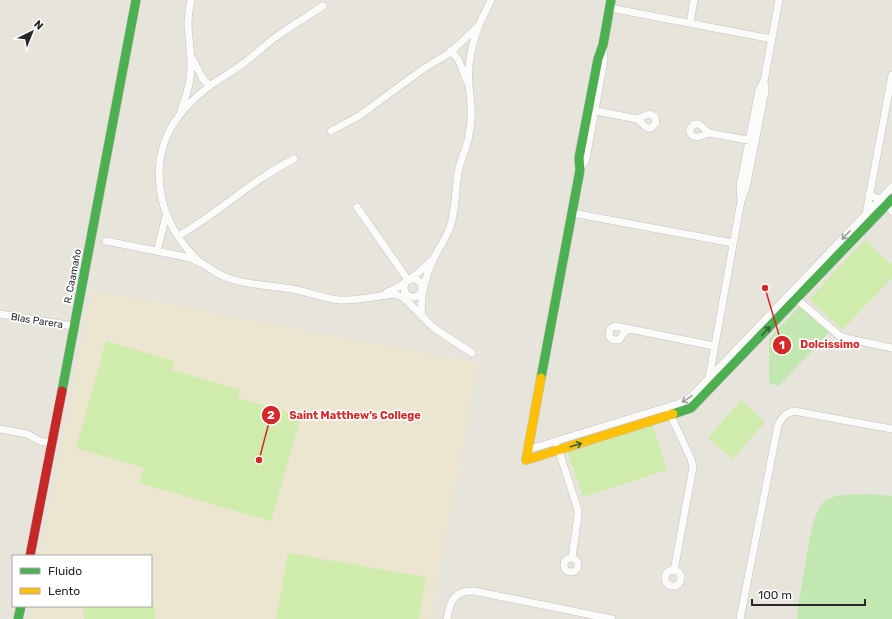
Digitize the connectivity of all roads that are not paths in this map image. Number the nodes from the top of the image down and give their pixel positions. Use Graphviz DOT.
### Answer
graph roads {
  1 [pos="136,0"];
  2 [pos="191,0"];
  3 [pos="491,0"];
  4 [pos="694,0"];
  5 [pos="779,0"];
  6 [pos="611,4"];
  7 [pos="323,6"];
  8 [pos="690,23"];
  9 [pos="479,25"];
  10 [pos="772,39"];
  11 [pos="463,42"];
  12 [pos="471,49"];
  13 [pos="451,51"];
  14 [pos="191,54"];
  15 [pos="458,59"];
  16 [pos="469,59"];
  17 [pos="892,75"];
  18 [pos="201,76"];
  19 [pos="190,77"];
  20 [pos="210,86"];
  21 [pos="469,86"];
  22 [pos="188,87"];
  23 [pos="199,94"];
  24 [pos="591,110"];
  25 [pos="181,112"];
  26 [pos="637,119"];
  27 [pos="331,131"];
  28 [pos="709,133"];
  29 [pos="753,141"];
  30 [pos="294,159"];
  31 [pos="892,186"];
  32 [pos="869,195"];
  33 [pos="887,204"];
  34 [pos="357,207"];
  35 [pos="572,214"];
  36 [pos="866,214"];
  37 [pos="166,216"];
  38 [pos="863,229"];
  39 [pos="162,233"];
  40 [pos="178,236"];
  41 [pos="106,241"];
  42 [pos="733,243"];
  43 [pos="157,251"];
  44 [pos="173,254"];
  45 [pos="433,260"];
  46 [pos="202,263"];
  47 [pos="408,280"];
  48 [pos="422,288"];
  49 [pos="378,296"];
  50 [pos="793,296"];
  51 [pos="407,297"];
  52 [pos="0,314"];
  53 [pos="422,317"];
  54 [pos="74,326"];
  55 [pos="627,329"];
  56 [pos="714,346"];
  57 [pos="892,348"];
  58 [pos="472,353"];
  59 [pos="712,359"];
  60 [pos="725,367"];
  61 [pos="708,379"];
  62 [pos="706,394"];
  63 [pos="669,411"];
  64 [pos="892,428"];
  65 [pos="0,430"];
  66 [pos="51,443"];
  67 [pos="557,446"];
  68 [pos="527,450"];
  69 [pos="30,555"];
  70 [pos="572,558"];
  71 [pos="674,571"];
  72 [pos="21,607"];
  73 [pos="18,619"];
  74 [pos="447,619"];
  75 [pos="612,619"];
  76 [pos="740,619"];
  1 -- 54 [label="street, R. Caamaño"];
  2 -- 14 [label="street"];
  3 -- 9 [label="street"];
  4 -- 8 [label="street"];
  5 -- 10 [label="street"];
  6 -- 8 [label="street"];
  6 -- 24 [label="street"];
  7 -- 20 [label="street"];
  8 -- 10 [label="street"];
  9 -- 11 [label="street"];
  9 -- 12 [label="street"];
  10 -- 29 [label="street"];
  11 -- 12 [label="street"];
  11 -- 13 [label="street"];
  12 -- 16 [label="street"];
  13 -- 15 [label="street"];
  13 -- 27 [label="street"];
  14 -- 18 [label="street"];
  14 -- 19 [label="street"];
  15 -- 16 [label="street"];
  15 -- 21 [label="street"];
  16 -- 21 [label="street"];
  17 -- 32 [label="street"];
  18 -- 19 [label="street"];
  18 -- 20 [label="street"];
  19 -- 22 [label="street"];
  20 -- 23 [label="street"];
  21 -- 45 [label="street"];
  22 -- 23 [label="street"];
  22 -- 25 [label="street"];
  23 -- 25 [label="street"];
  24 -- 26 [label="street"];
  24 -- 35 [label="street"];
  25 -- 37 [label="street"];
  28 -- 29 [label="street"];
  29 -- 42 [label="street"];
  30 -- 40 [label="street"];
  31 -- 33 [label="street"];
  32 -- 33 [label="street"];
  32 -- 36 [label="street"];
  33 -- 36 [label="street"];
  33 -- 38 [label="street"];
  34 -- 47 [label="street"];
  35 -- 42 [label="street"];
  35 -- 68 [label="street"];
  36 -- 38 [label="street"];
  36 -- 50 [label="street, one-way"];
  37 -- 39 [label="street"];
  37 -- 40 [label="street"];
  38 -- 50 [label="street"];
  39 -- 40 [label="street"];
  39 -- 43 [label="street"];
  40 -- 44 [label="street"];
  40 -- 46 [label="street"];
  41 -- 43 [label="street"];
  42 -- 56 [label="street"];
  43 -- 44 [label="street"];
  44 -- 46 [label="street"];
  45 -- 47 [label="street"];
  45 -- 48 [label="street"];
  46 -- 49 [label="street"];
  47 -- 48 [label="street"];
  47 -- 49 [label="street"];
  47 -- 51 [label="street"];
  48 -- 51 [label="street"];
  48 -- 53 [label="street"];
  49 -- 51 [label="street"];
  50 -- 57 [label="street"];
  50 -- 60 [label="street"];
  51 -- 53 [label="street"];
  52 -- 54 [label="street, Blas Parera"];
  53 -- 58 [label="street"];
  54 -- 66 [label="street, R. Caamaño"];
  55 -- 56 [label="street"];
  56 -- 59 [label="street"];
  59 -- 60 [label="street"];
  59 -- 61 [label="street"];
  60 -- 61 [label="street"];
  60 -- 62 [label="street"];
  61 -- 62 [label="street"];
  61 -- 63 [label="street, one-way"];
  62 -- 63 [label="street"];
  63 -- 67 [label="street"];
  63 -- 71 [label="street"];
  64 -- 76 [label="street"];
  65 -- 66 [label="street"];
  66 -- 69 [label="street, R. Caamaño"];
  67 -- 68 [label="street"];
  67 -- 68 [label="street"];
  67 -- 70 [label="street"];
  72 -- 73 [label="street"];
  74 -- 75 [label="street"];
}
